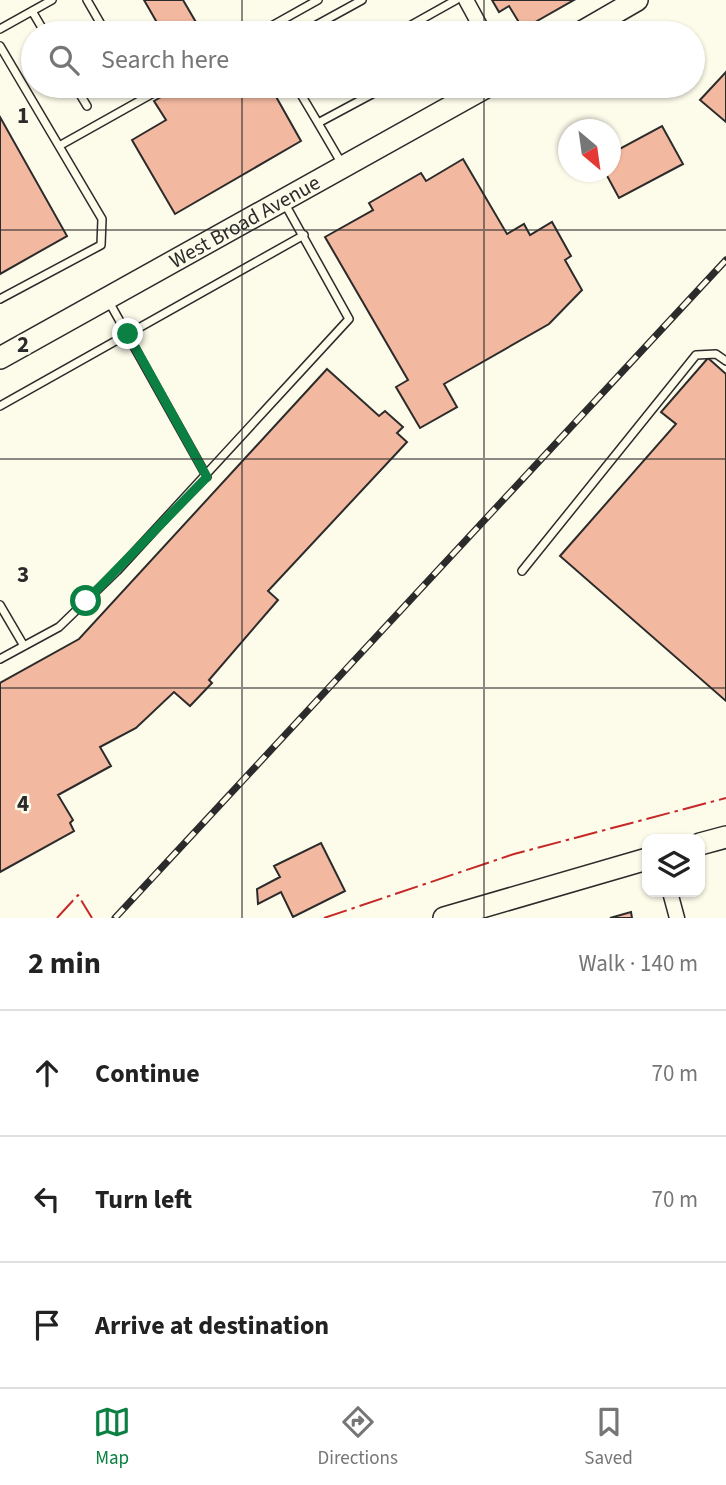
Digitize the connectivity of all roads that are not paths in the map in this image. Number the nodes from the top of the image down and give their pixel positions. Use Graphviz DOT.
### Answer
graph roads {
  1 [pos="52,0"];
  2 [pos="88,0"];
  3 [pos="318,0"];
  4 [pos="362,0"];
  5 [pos="456,0"];
  6 [pos="466,0"];
  7 [pos="624,3"];
  8 [pos="32,11"];
  9 [pos="38,21"];
  10 [pos="99,21"];
  11 [pos="280,21"];
  12 [pos="324,21"];
  13 [pos="418,21"];
  14 [pos="477,21"];
  15 [pos="598,21"];
  16 [pos="0,29"];
  17 [pos="0,46"];
  18 [pos="21,82"];
  19 [pos="31,98"];
  20 [pos="82,98"];
  21 [pos="145,98"];
  22 [pos="305,98"];
  23 [pos="365,98"];
  24 [pos="466,98"];
  25 [pos="87,106"];
  26 [pos="318,123"];
  27 [pos="59,146"];
  28 [pos="343,166"];
  29 [pos="283,200"];
  30 [pos="304,235"];
  31 [pos="106,298"];
  32 [pos="0,299"];
  33 [pos="128,334"];
  34 [pos="0,358"];
  35 [pos="726,361"];
  36 [pos="0,406"];
  37 [pos="207,477"];
  38 [pos="522,571"];
  39 [pos="0,605"];
  40 [pos="24,646"];
  41 [pos="0,659"];
  42 [pos="726,836"];
  43 [pos="705,842"];
  44 [pos="642,861"];
  45 [pos="671,897"];
  46 [pos="444,918"];
  47 [pos="677,918"];
  1 -- 8 [label="lane"];
  2 -- 10 [label="lane"];
  3 -- 11 [label="lane"];
  4 -- 12 [label="lane"];
  5 -- 13 [label="lane"];
  6 -- 14 [label="street"];
  7 -- 15 [label="street"];
  8 -- 9 [label="lane"];
  8 -- 16 [label="lane"];
  17 -- 18 [label="lane"];
  19 -- 27 [label="lane"];
  20 -- 25 [label="lane"];
  21 -- 27 [label="lane"];
  22 -- 26 [label="lane"];
  23 -- 26 [label="lane"];
  24 -- 28 [label="street, West Broad Avenue"];
  26 -- 28 [label="lane"];
  27 -- 32 [label="lane"];
  28 -- 29 [label="street, West Broad Avenue"];
  29 -- 30 [label="lane"];
  29 -- 31 [label="street, West Broad Avenue"];
  30 -- 33 [label="lane"];
  30 -- 37 [label="lane"];
  31 -- 33 [label="lane"];
  31 -- 34 [label="street, West Broad Avenue"];
  33 -- 36 [label="lane"];
  33 -- 37 [label="lane"];
  35 -- 38 [label="lane"];
  37 -- 40 [label="lane"];
  39 -- 40 [label="lane"];
  40 -- 41 [label="lane"];
  42 -- 43 [label="street"];
  44 -- 46 [label="street"];
  45 -- 47 [label="street"];
}
